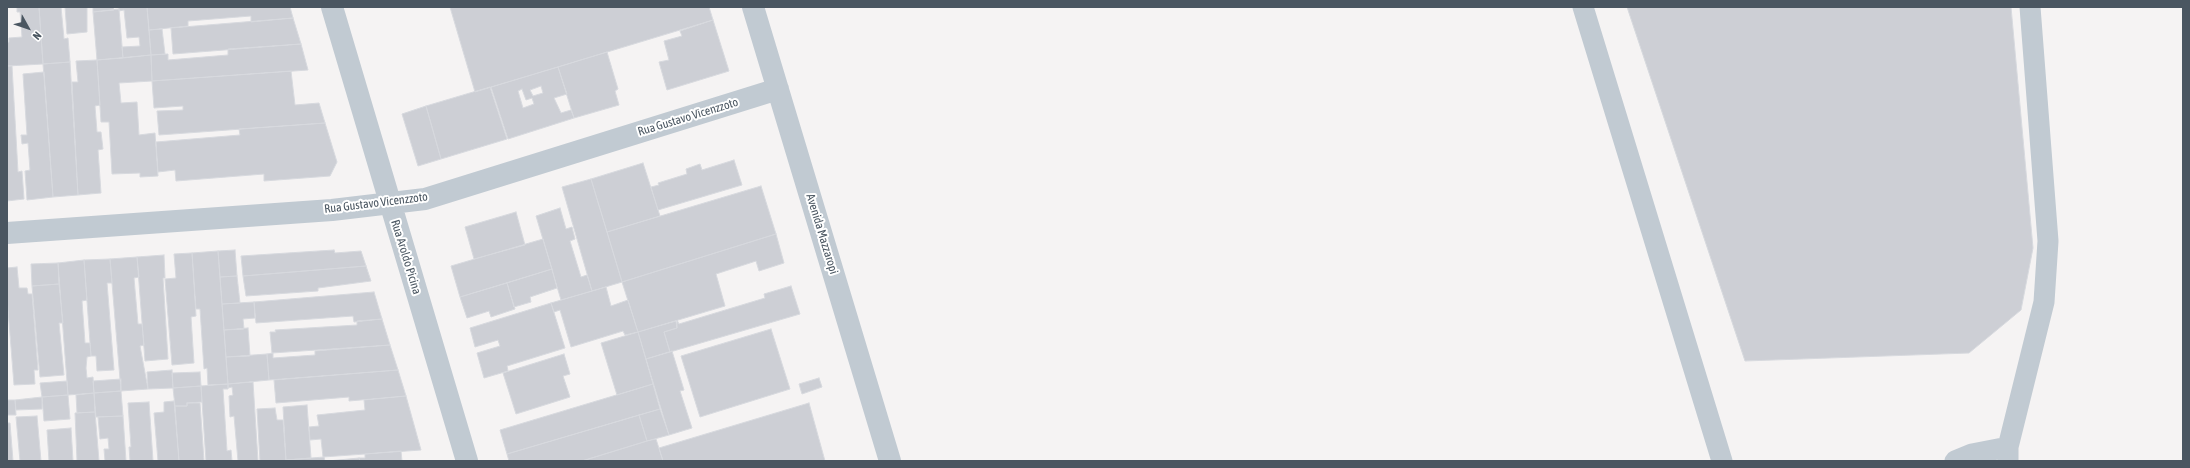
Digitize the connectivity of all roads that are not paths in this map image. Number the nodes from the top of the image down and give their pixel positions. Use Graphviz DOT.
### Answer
graph roads {
  1 [pos="332,7"];
  2 [pos="753,7"];
  3 [pos="1583,7"];
  4 [pos="2030,7"];
  5 [pos="778,89"];
  6 [pos="390,203"];
  7 [pos="7,233"];
  8 [pos="2008,454"];
  9 [pos="467,461"];
  10 [pos="890,461"];
  11 [pos="1722,461"];
  12 [pos="1955,461"];
  1 -- 6 [label="street, Rua Aroldo Picina"];
  2 -- 5 [label="street, Avenida Mazzaropi"];
  3 -- 11 [label="lane"];
  4 -- 8 [label="lane"];
  5 -- 6 [label="street, Rua Gustavo Vicenzzoto"];
  5 -- 10 [label="street, Avenida Mazzaropi"];
  6 -- 7 [label="street, Rua Gustavo Vicenzzoto"];
  6 -- 9 [label="street, Rua Aroldo Picina"];
  8 -- 12 [label="lane"];
}
